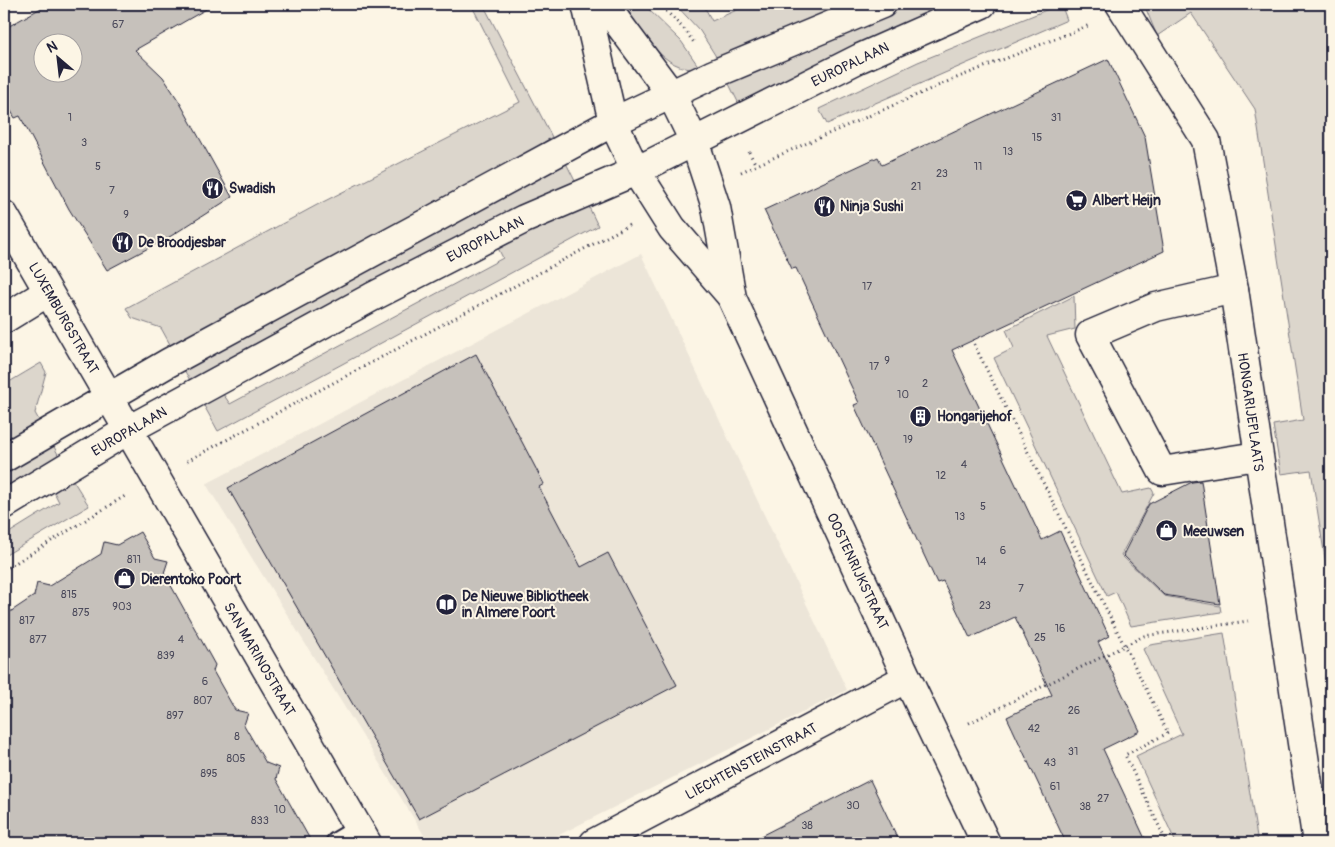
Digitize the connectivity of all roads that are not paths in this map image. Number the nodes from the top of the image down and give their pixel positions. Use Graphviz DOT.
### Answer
graph roads {
  1 [pos="586,4"];
  2 [pos="604,4"];
  3 [pos="882,4"];
  4 [pos="982,4"];
  5 [pos="1123,7"];
  6 [pos="671,94"];
  7 [pos="613,122"];
  8 [pos="695,143"];
  9 [pos="636,171"];
  10 [pos="4,215"];
  11 [pos="1234,289"];
  12 [pos="48,292"];
  13 [pos="732,298"];
  14 [pos="4,319"];
  15 [pos="108,396"];
  16 [pos="128,430"];
  17 [pos="1257,456"];
  18 [pos="4,458"];
  19 [pos="4,505"];
  20 [pos="907,678"];
  21 [pos="354,839"];
  22 [pos="594,843"];
  23 [pos="986,843"];
  24 [pos="1317,843"];
  1 -- 7 [label="street, OOSTENRIJKSTRAAT"];
  2 -- 6 [label="street, OOSTENRIJKSTRAAT"];
  3 -- 6 [label="street"];
  4 -- 8 [label="street, EUROPALAAN"];
  5 -- 11 [label="street, HONGARIJEPLAATS"];
  6 -- 7 [label="street"];
  6 -- 8 [label="street, OOSTENRIJKSTRAAT"];
  7 -- 9 [label="street, OOSTENRIJKSTRAAT"];
  7 -- 15 [label="street"];
  8 -- 9 [label="street, EUROPALAAN"];
  8 -- 13 [label="street, OOSTENRIJKSTRAAT"];
  9 -- 13 [label="street, OOSTENRIJKSTRAAT"];
  9 -- 16 [label="street, EUROPALAAN"];
  10 -- 12 [label="street, LUXEMBURGSTRAAT"];
  11 -- 17 [label="street, HONGARIJEPLAATS"];
  11 -- 17 [label="street"];
  12 -- 14 [label="street"];
  12 -- 15 [label="street, LUXEMBURGSTRAAT"];
  13 -- 20 [label="street, OOSTENRIJKSTRAAT"];
  15 -- 16 [label="street, SAN MARINOSTRAAT"];
  15 -- 18 [label="street"];
  16 -- 19 [label="street, EUROPALAAN"];
  16 -- 21 [label="street, SAN MARINOSTRAAT"];
  17 -- 24 [label="street, HONGARIJEPLAATS"];
  20 -- 22 [label="street, LIECHTENSTEINSTRAAT"];
  20 -- 23 [label="street, OOSTENRIJKSTRAAT"];
}
